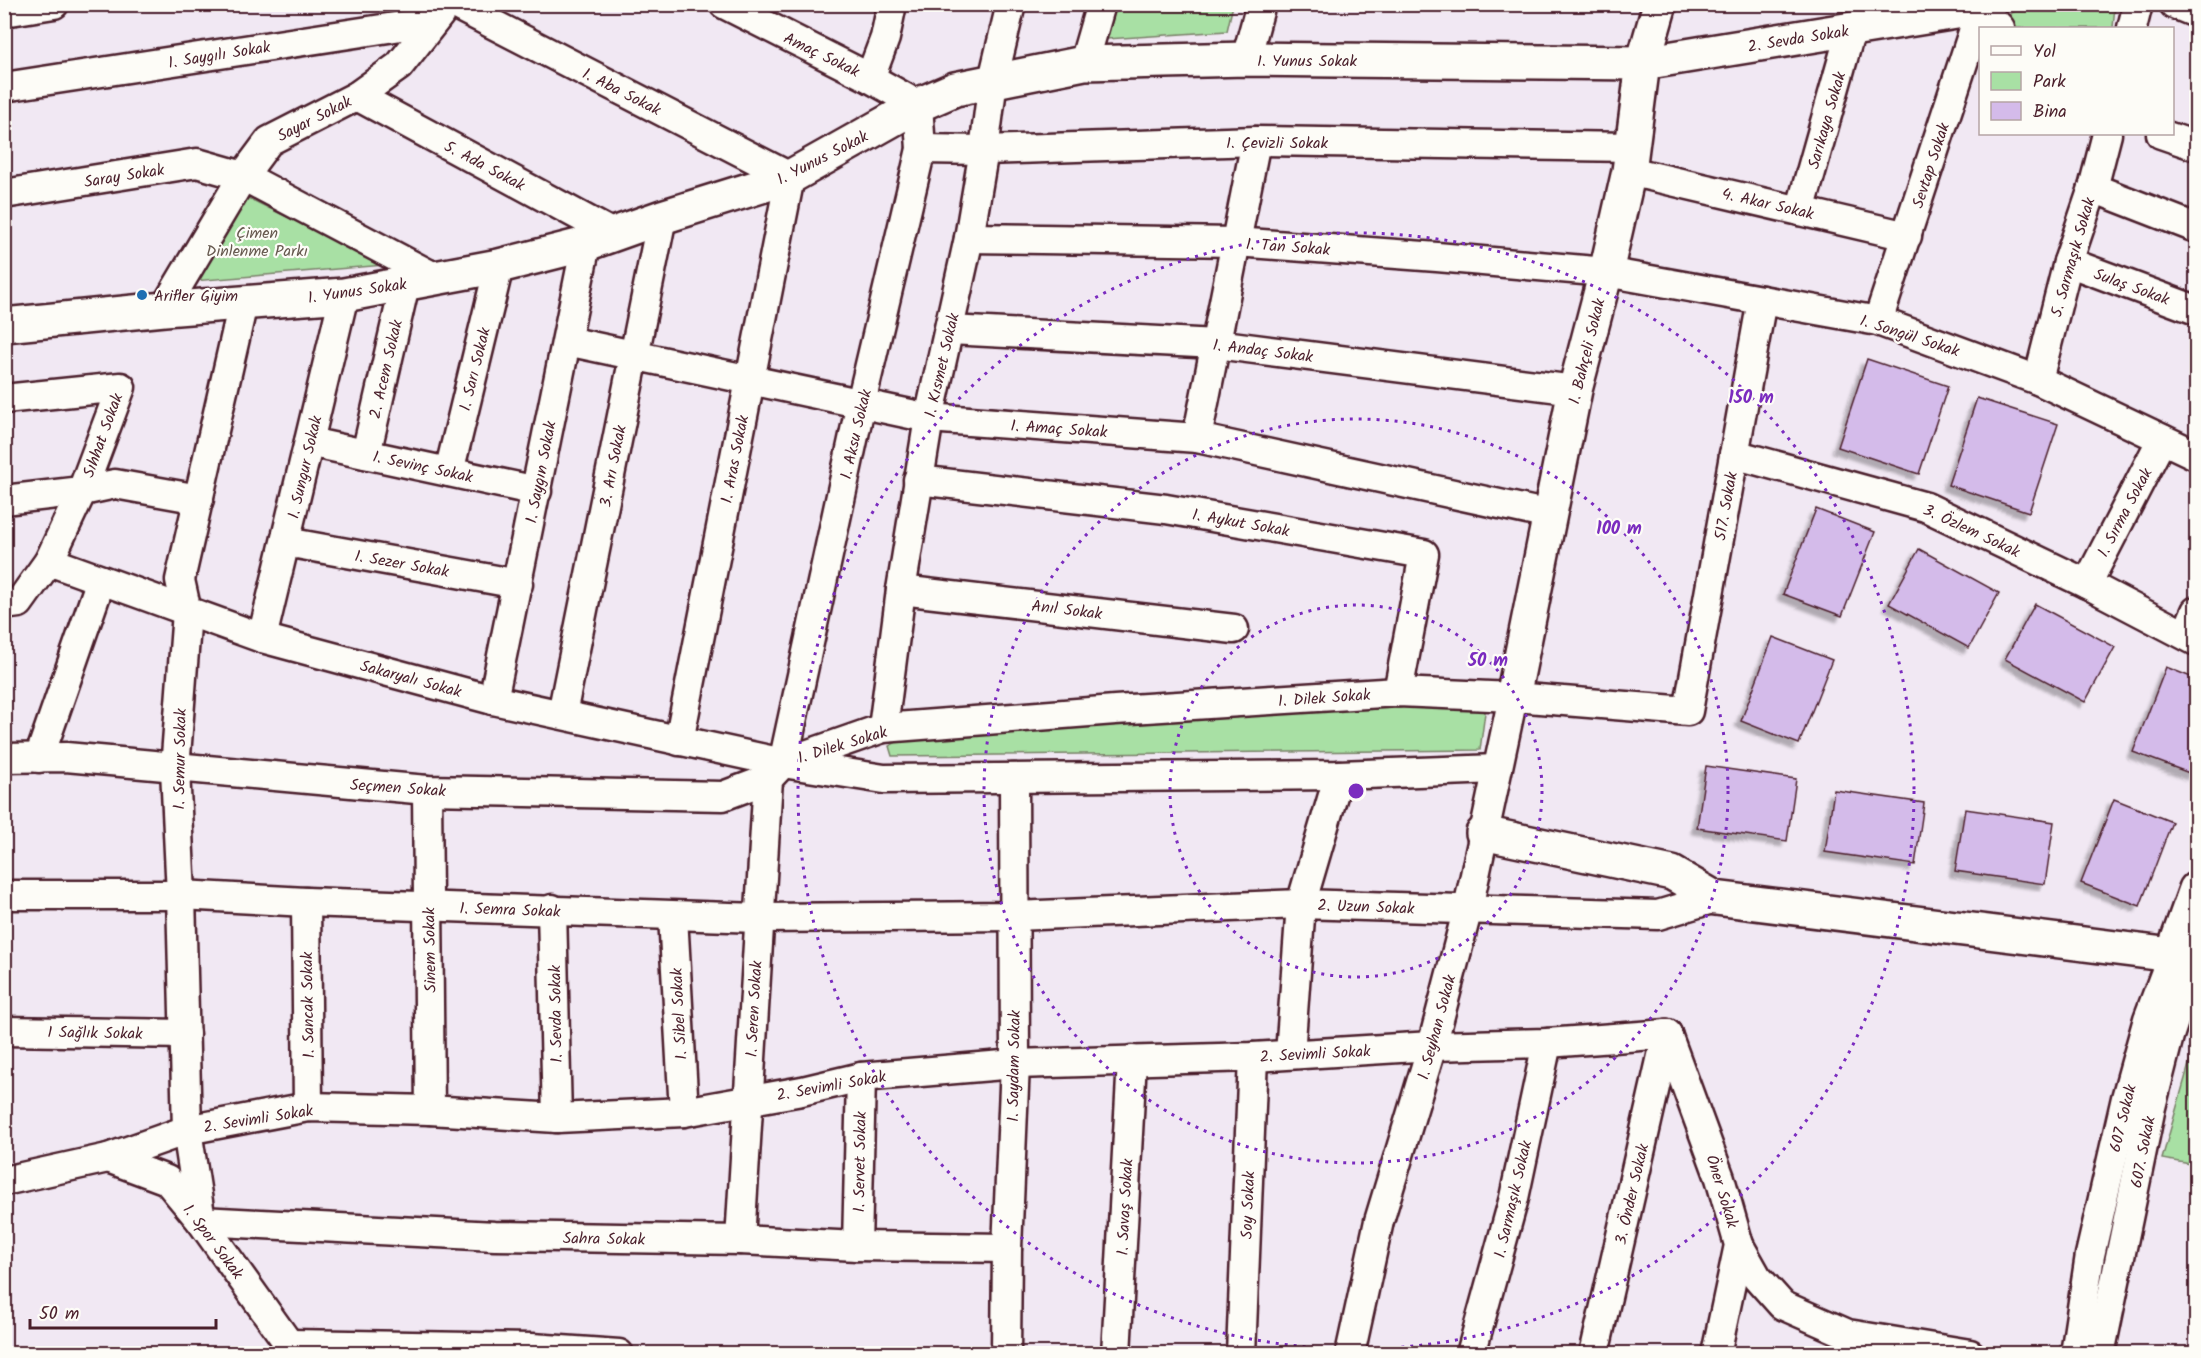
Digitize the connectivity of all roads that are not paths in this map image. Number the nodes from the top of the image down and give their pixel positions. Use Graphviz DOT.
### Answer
graph roads {
  1 [pos="54,4"];
  2 [pos="892,4"];
  3 [pos="1011,4"];
  4 [pos="1101,4"];
  5 [pos="1261,4"];
  6 [pos="1659,4"];
  7 [pos="2138,4"];
  8 [pos="2174,4"];
  9 [pos="741,9"];
  10 [pos="445,10"];
  11 [pos="4,12"];
  12 [pos="2196,13"];
  13 [pos="1989,14"];
  14 [pos="1869,20"];
  15 [pos="2132,27"];
  16 [pos="1979,41"];
  17 [pos="1246,60"];
  18 [pos="1084,63"];
  19 [pos="1643,63"];
  20 [pos="870,78"];
  21 [pos="993,80"];
  22 [pos="4,87"];
  23 [pos="357,96"];
  24 [pos="918,105"];
  25 [pos="2104,135"];
  26 [pos="2165,135"];
  27 [pos="1256,141"];
  28 [pos="2196,146"];
  29 [pos="921,149"];
  30 [pos="984,150"];
  31 [pos="1631,159"];
  32 [pos="243,176"];
  33 [pos="790,177"];
  34 [pos="2092,188"];
  35 [pos="4,194"];
  36 [pos="1800,211"];
  37 [pos="662,217"];
  38 [pos="2196,228"];
  39 [pos="1906,236"];
  40 [pos="969,238"];
  41 [pos="600,239"];
  42 [pos="1236,242"];
  43 [pos="2068,262"];
  44 [pos="499,266"];
  45 [pos="1606,272"];
  46 [pos="420,281"];
  47 [pos="344,295"];
  48 [pos="1762,300"];
  49 [pos="243,303"];
  50 [pos="164,309"];
  51 [pos="2196,310"];
  52 [pos="1878,321"];
  53 [pos="4,325"];
  54 [pos="950,330"];
  55 [pos="567,341"];
  56 [pos="1216,344"];
  57 [pos="634,354"];
  58 [pos="750,379"];
  59 [pos="2038,380"];
  60 [pos="1575,390"];
  61 [pos="4,399"];
  62 [pos="861,403"];
  63 [pos="929,418"];
  64 [pos="1197,438"];
  65 [pos="2162,439"];
  66 [pos="309,442"];
  67 [pos="366,454"];
  68 [pos="1734,454"];
  69 [pos="2196,455"];
  70 [pos="448,472"];
  71 [pos="918,480"];
  72 [pos="82,490"];
  73 [pos="537,491"];
  74 [pos="199,499"];
  75 [pos="4,500"];
  76 [pos="1550,515"];
  77 [pos="286,542"];
  78 [pos="49,561"];
  79 [pos="101,580"];
  80 [pos="518,584"];
  81 [pos="2087,584"];
  82 [pos="901,590"];
  83 [pos="4,605"];
  84 [pos="187,612"];
  85 [pos="1234,629"];
  86 [pos="2193,629"];
  87 [pos="262,638"];
  88 [pos="1398,692"];
  89 [pos="1513,697"];
  90 [pos="493,700"];
  91 [pos="1688,711"];
  92 [pos="562,714"];
  93 [pos="883,728"];
  94 [pos="679,741"];
  95 [pos="4,758"];
  96 [pos="39,758"];
  97 [pos="175,768"];
  98 [pos="1497,769"];
  99 [pos="775,771"];
  100 [pos="1339,775"];
  101 [pos="1014,778"];
  102 [pos="427,790"];
  103 [pos="1483,833"];
  104 [pos="2196,889"];
  105 [pos="4,895"];
  106 [pos="181,895"];
  107 [pos="1715,898"];
  108 [pos="306,902"];
  109 [pos="1301,904"];
  110 [pos="428,906"];
  111 [pos="1468,908"];
  112 [pos="552,909"];
  113 [pos="673,916"];
  114 [pos="1015,916"];
  115 [pos="759,918"];
  116 [pos="2190,956"];
  117 [pos="4,1031"];
  118 [pos="185,1034"];
  119 [pos="1667,1034"];
  120 [pos="1547,1043"];
  121 [pos="1432,1046"];
  122 [pos="1290,1054"];
  123 [pos="1253,1057"];
  124 [pos="1132,1060"];
  125 [pos="1015,1064"];
  126 [pos="861,1077"];
  127 [pos="748,1100"];
  128 [pos="308,1107"];
  129 [pos="430,1110"];
  130 [pos="684,1112"];
  131 [pos="557,1118"];
  132 [pos="187,1130"];
  133 [pos="108,1158"];
  134 [pos="4,1182"];
  135 [pos="201,1221"];
  136 [pos="740,1240"];
  137 [pos="1739,1245"];
  138 [pos="857,1246"];
  139 [pos="1007,1248"];
  140 [pos="1846,1344"];
  141 [pos="293,1349"];
  142 [pos="531,1351"];
  143 [pos="619,1353"];
  144 [pos="1006,1353"];
  145 [pos="1116,1353"];
  146 [pos="1241,1353"];
  147 [pos="1343,1353"];
  148 [pos="1351,1353"];
  149 [pos="1471,1353"];
  150 [pos="1594,1353"];
  151 [pos="1716,1353"];
  152 [pos="1966,1353"];
  153 [pos="2075,1353"];
  154 [pos="2100,1353"];
  1 -- 11 [label="street"];
  2 -- 20 [label="street"];
  3 -- 21 [label="street, 1. Kısmet Sokak"];
  4 -- 18 [label="street"];
  5 -- 17 [label="street"];
  6 -- 19 [label="street, 1. Bahçeli Sokak"];
  7 -- 15 [label="street"];
  8 -- 12 [label="street"];
  9 -- 20 [label="street, Amaç Sokak"];
  10 -- 22 [label="street, 1. Saygılı Sokak"];
  10 -- 23 [label="street, Sayar Sokak"];
  10 -- 33 [label="street, 1. Aba Sokak"];
  13 -- 14 [label="street, 2. Sevda Sokak"];
  14 -- 19 [label="street, 2. Sevda Sokak"];
  14 -- 36 [label="street, Sarıkaya Sokak"];
  16 -- 39 [label="street, Sevtap Sokak"];
  17 -- 18 [label="street, 1. Yunus Sokak"];
  17 -- 19 [label="street, 1. Yunus Sokak"];
  18 -- 21 [label="street, 1. Yunus Sokak"];
  19 -- 31 [label="street, 1. Bahçeli Sokak"];
  20 -- 24 [label="street, Amaç Sokak"];
  21 -- 24 [label="street, 1. Yunus Sokak"];
  21 -- 30 [label="street, 1. Kısmet Sokak"];
  23 -- 32 [label="street, Sayar Sokak"];
  23 -- 41 [label="street, 5. Ada Sokak"];
  24 -- 29 [label="street, 1. Aksu Sokak"];
  24 -- 33 [label="street, 1. Yunus Sokak"];
  25 -- 34 [label="street, 5. Sarmaşık Sokak"];
  26 -- 28 [label="street"];
  27 -- 30 [label="street, 1. Çevizli Sokak"];
  27 -- 31 [label="street, 1. Çevizli Sokak"];
  27 -- 42 [label="street"];
  29 -- 30 [label="street, 1. Çevizli Sokak"];
  29 -- 62 [label="street, 1. Aksu Sokak"];
  30 -- 40 [label="street, 1. Kısmet Sokak"];
  31 -- 36 [label="street, 4. Akar Sokak"];
  31 -- 45 [label="street, 1. Bahçeli Sokak"];
  32 -- 35 [label="street, Saray Sokak"];
  32 -- 46 [label="street, Saray Sokak"];
  32 -- 50 [label="street, Sayar Sokak"];
  33 -- 37 [label="street, 1. Yunus Sokak"];
  33 -- 58 [label="street, 1. Aras Sokak"];
  34 -- 38 [label="street"];
  34 -- 43 [label="street, 5. Sarmaşık Sokak"];
  36 -- 39 [label="street, 4. Akar Sokak"];
  37 -- 41 [label="street, 1. Yunus Sokak"];
  37 -- 57 [label="street, 3. Arı Sokak"];
  39 -- 52 [label="street, Sevtap Sokak"];
  40 -- 42 [label="street, 1. Tan Sokak"];
  40 -- 54 [label="street, 1. Kısmet Sokak"];
  41 -- 44 [label="street, 1. Yunus Sokak"];
  41 -- 55 [label="street, 1. Saygın Sokak"];
  42 -- 45 [label="street, 1. Tan Sokak"];
  42 -- 56 [label="street"];
  43 -- 51 [label="street, Sulaş Sokak"];
  43 -- 59 [label="street, 5. Sarmaşık Sokak"];
  44 -- 46 [label="street, 1. Yunus Sokak"];
  44 -- 70 [label="street, 1. Sarı Sokak"];
  45 -- 48 [label="street, 1. Songül Sokak"];
  45 -- 60 [label="street, 1. Bahçeli Sokak"];
  46 -- 47 [label="street, 1. Yunus Sokak"];
  46 -- 67 [label="street, 2. Acem Sokak"];
  47 -- 49 [label="street, 1. Yunus Sokak"];
  47 -- 66 [label="street, 1. Sungur Sokak"];
  48 -- 52 [label="street, 1. Songül Sokak"];
  48 -- 68 [label="street, 517. Sokak"];
  49 -- 50 [label="street, 1. Yunus Sokak"];
  49 -- 74 [label="street, 1. Semur Sokak"];
  50 -- 53 [label="street, 1. Yunus Sokak"];
  52 -- 59 [label="street, 1. Songül Sokak"];
  54 -- 56 [label="street, 1. Andaç Sokak"];
  54 -- 63 [label="street, 1. Kısmet Sokak"];
  55 -- 57 [label="street, 1. Amaç Sokak"];
  55 -- 73 [label="street, 1. Saygın Sokak"];
  56 -- 60 [label="street, 1. Andaç Sokak"];
  56 -- 64 [label="street"];
  57 -- 58 [label="street, 1. Amaç Sokak"];
  57 -- 92 [label="street, 3. Arı Sokak"];
  58 -- 62 [label="street, 1. Amaç Sokak"];
  58 -- 94 [label="street, 1. Aras Sokak"];
  59 -- 65 [label="street, 1. Songül Sokak"];
  60 -- 76 [label="street, 1. Bahçeli Sokak"];
  61 -- 72 [label="street, Sıhhat Sokak"];
  62 -- 63 [label="street, 1. Amaç Sokak"];
  62 -- 99 [label="street, 1. Aksu Sokak"];
  63 -- 64 [label="street, 1. Amaç Sokak"];
  63 -- 71 [label="street, 1. Kısmet Sokak"];
  64 -- 76 [label="street, 1. Amaç Sokak"];
  65 -- 69 [label="street, 1. Songül Sokak"];
  65 -- 81 [label="street, 1. Sırma Sokak"];
  66 -- 67 [label="street, 1. Sevinç Sokak"];
  66 -- 77 [label="street, 1. Sungur Sokak"];
  67 -- 70 [label="street, 1. Sevinç Sokak"];
  68 -- 81 [label="street, 3. Özlem Sokak"];
  68 -- 91 [label="street, 517. Sokak"];
  70 -- 73 [label="street, 1. Sevinç Sokak"];
  71 -- 82 [label="street, 1. Kısmet Sokak"];
  71 -- 88 [label="street, 1. Aykut Sokak"];
  72 -- 74 [label="street"];
  72 -- 75 [label="street"];
  72 -- 78 [label="street"];
  73 -- 80 [label="street, 1. Saygın Sokak"];
  74 -- 84 [label="street, 1. Semur Sokak"];
  76 -- 89 [label="street, 1. Bahçeli Sokak"];
  77 -- 80 [label="street, 1. Sezer Sokak"];
  77 -- 87 [label="street, 1. Sungur Sokak"];
  78 -- 79 [label="street, Sakaryalı Sokak"];
  78 -- 83 [label="street"];
  79 -- 84 [label="street, Sakaryalı Sokak"];
  79 -- 96 [label="street"];
  80 -- 90 [label="street, 1. Saygın Sokak"];
  81 -- 86 [label="street, 3. Özlem Sokak"];
  82 -- 85 [label="street, Anıl Sokak"];
  82 -- 93 [label="street, 1. Kısmet Sokak"];
  84 -- 87 [label="street, Sakaryalı Sokak"];
  84 -- 97 [label="street, 1. Semur Sokak"];
  87 -- 90 [label="street, Sakaryalı Sokak"];
  88 -- 89 [label="street, 1. Dilek Sokak"];
  88 -- 93 [label="street, 1. Dilek Sokak"];
  89 -- 91 [label="street, 1. Dilek Sokak"];
  89 -- 98 [label="street, 1. Seyhan Sokak"];
  90 -- 92 [label="street, Sakaryalı Sokak"];
  92 -- 94 [label="street, Sakaryalı Sokak"];
  93 -- 99 [label="street, 1. Dilek Sokak"];
  94 -- 99 [label="street, Sakaryalı Sokak"];
  95 -- 96 [label="street, Seçmen Sokak"];
  96 -- 97 [label="street, Seçmen Sokak"];
  97 -- 102 [label="street, Seçmen Sokak"];
  97 -- 106 [label="street, 1. Semur Sokak"];
  98 -- 100 [label="street, 1. Dilek Sokak"];
  98 -- 103 [label="street, 1. Seyhan Sokak"];
  99 -- 101 [label="street, 1. Dilek Sokak"];
  99 -- 102 [label="street, Seçmen Sokak"];
  99 -- 115 [label="street, 1. Seren Sokak"];
  100 -- 101 [label="street, 1. Dilek Sokak"];
  100 -- 109 [label="street"];
  101 -- 114 [label="street, 1. Saydam Sokak"];
  102 -- 110 [label="street, Sinem Sokak"];
  103 -- 107 [label="street"];
  103 -- 111 [label="street, 1. Seyhan Sokak"];
  104 -- 116 [label="street, 607 Sokak"];
  105 -- 106 [label="street, 1. Semra Sokak"];
  106 -- 108 [label="street, 1. Semra Sokak"];
  106 -- 118 [label="street, 1. Semur Sokak"];
  107 -- 111 [label="street, 2. Uzun Sokak"];
  107 -- 116 [label="street"];
  108 -- 110 [label="street, 1. Semra Sokak"];
  108 -- 128 [label="street, 1. Sancak Sokak"];
  109 -- 111 [label="street, 2. Uzun Sokak"];
  109 -- 114 [label="street, 2. Uzun Sokak"];
  109 -- 122 [label="street"];
  110 -- 112 [label="street, 1. Semra Sokak"];
  110 -- 129 [label="street, Sinem Sokak"];
  111 -- 121 [label="street, 1. Seyhan Sokak"];
  112 -- 113 [label="street, 1. Semra Sokak"];
  112 -- 131 [label="street, 1. Sevda Sokak"];
  113 -- 115 [label="street, 1. Semra Sokak"];
  113 -- 130 [label="street, 1. Sibel Sokak"];
  114 -- 115 [label="street, 1. Semra Sokak"];
  114 -- 125 [label="street, 1. Saydam Sokak"];
  115 -- 127 [label="street, 1. Seren Sokak"];
  116 -- 153 [label="street, 607 Sokak"];
  116 -- 154 [label="street, 607. Sokak"];
  117 -- 118 [label="street, 1 Sağlık Sokak"];
  118 -- 132 [label="street, 1. Semur Sokak"];
  119 -- 120 [label="street, 2. Sevimli Sokak"];
  119 -- 137 [label="street, Öner Sokak"];
  119 -- 150 [label="street, 3. Önder Sokak"];
  120 -- 121 [label="street, 2. Sevimli Sokak"];
  120 -- 149 [label="street, 1. Sarmaşık Sokak"];
  121 -- 122 [label="street, 2. Sevimli Sokak"];
  121 -- 148 [label="street, 1. Seyhan Sokak"];
  122 -- 123 [label="street, 2. Sevimli Sokak"];
  123 -- 124 [label="street, 2. Sevimli Sokak"];
  123 -- 146 [label="street, Soy Sokak"];
  124 -- 125 [label="street, 2. Sevimli Sokak"];
  124 -- 145 [label="street, 1. Savaş Sokak"];
  125 -- 126 [label="street, 2. Sevimli Sokak"];
  125 -- 139 [label="street, 1. Saydam Sokak"];
  126 -- 127 [label="street, 2. Sevimli Sokak"];
  126 -- 138 [label="street, 1. Servet Sokak"];
  127 -- 130 [label="street, 2. Sevimli Sokak"];
  127 -- 136 [label="street, 1. Seren Sokak"];
  128 -- 129 [label="street, 2. Sevimli Sokak"];
  128 -- 132 [label="street, 2. Sevimli Sokak"];
  129 -- 131 [label="street, 2. Sevimli Sokak"];
  130 -- 131 [label="street, 2. Sevimli Sokak"];
  132 -- 133 [label="street, 2. Sevimli Sokak"];
  132 -- 135 [label="street, 1. Semur Sokak"];
  133 -- 134 [label="street, 2. Sevimli Sokak"];
  133 -- 135 [label="street, 1. Spor Sokak"];
  135 -- 136 [label="street, Sahra Sokak"];
  135 -- 141 [label="street, 1. Spor Sokak"];
  136 -- 138 [label="street, Sahra Sokak"];
  137 -- 140 [label="street"];
  137 -- 151 [label="street, Öner Sokak"];
  138 -- 139 [label="street, Sahra Sokak"];
  139 -- 144 [label="street, 1. Saydam Sokak"];
  140 -- 152 [label="street"];
  141 -- 142 [label="street"];
  142 -- 143 [label="street"];
  147 -- 148 [label="street"];
}
